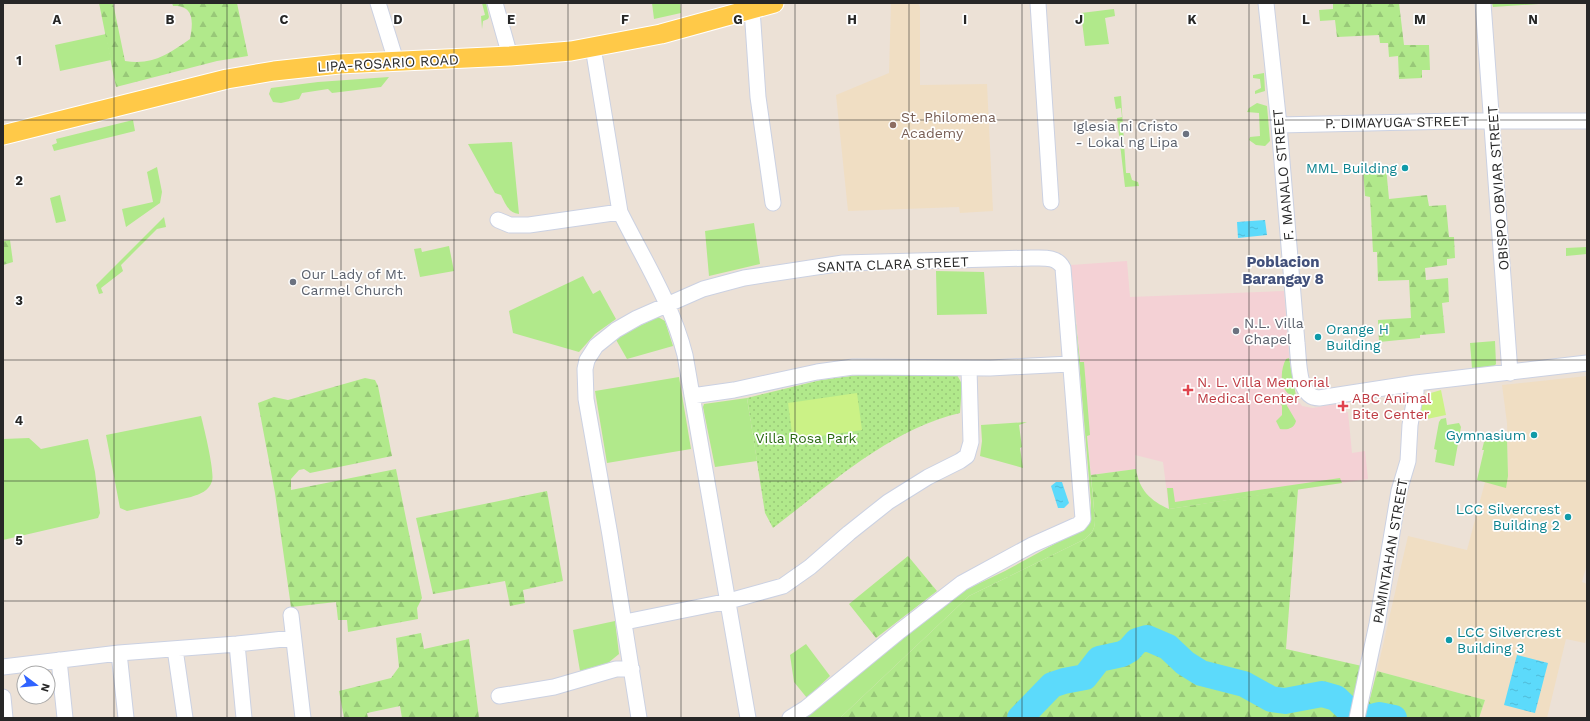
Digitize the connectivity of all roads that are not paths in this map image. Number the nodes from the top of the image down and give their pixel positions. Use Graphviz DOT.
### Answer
graph roads {
  1 [pos="378,3"];
  2 [pos="495,3"];
  3 [pos="774,3"];
  4 [pos="1038,3"];
  5 [pos="1266,3"];
  6 [pos="1483,3"];
  7 [pos="752,9"];
  8 [pos="593,47"];
  9 [pos="510,56"];
  10 [pos="396,61"];
  11 [pos="1493,121"];
  12 [pos="1587,121"];
  13 [pos="1279,125"];
  14 [pos="3,135"];
  15 [pos="1051,202"];
  16 [pos="773,203"];
  17 [pos="620,212"];
  18 [pos="498,220"];
  19 [pos="666,305"];
  20 [pos="1587,363"];
  21 [pos="1070,364"];
  22 [pos="969,368"];
  23 [pos="1510,373"];
  24 [pos="1416,383"];
  25 [pos="692,396"];
  26 [pos="729,601"];
  27 [pos="291,615"];
  28 [pos="625,622"];
  29 [pos="293,638"];
  30 [pos="236,644"];
  31 [pos="175,649"];
  32 [pos="119,653"];
  33 [pos="59,660"];
  34 [pos="3,667"];
  35 [pos="632,669"];
  36 [pos="499,696"];
  37 [pos="3,697"];
  38 [pos="5,718"];
  39 [pos="65,718"];
  40 [pos="126,718"];
  41 [pos="185,718"];
  42 [pos="244,718"];
  43 [pos="303,718"];
  44 [pos="639,718"];
  45 [pos="748,718"];
  46 [pos="790,718"];
  47 [pos="1357,718"];
  1 -- 10 [label="street"];
  2 -- 9 [label="street"];
  3 -- 7 [label="main road, LIPA-ROSARIO ROAD"];
  4 -- 15 [label="street"];
  5 -- 13 [label="street, F. MANALO STREET"];
  6 -- 11 [label="street, OBISPO OBVIAR STREET"];
  7 -- 8 [label="main road, LIPA-ROSARIO ROAD"];
  7 -- 16 [label="street"];
  8 -- 9 [label="main road, LIPA-ROSARIO ROAD"];
  8 -- 17 [label="street"];
  9 -- 10 [label="main road, LIPA-ROSARIO ROAD"];
  10 -- 14 [label="main road, LIPA-ROSARIO ROAD"];
  11 -- 12 [label="street, P. DIMAYUGA STREET"];
  11 -- 13 [label="street, P. DIMAYUGA STREET"];
  11 -- 23 [label="street, OBISPO OBVIAR STREET"];
  13 -- 24 [label="street, F. MANALO STREET"];
  17 -- 18 [label="street"];
  17 -- 19 [label="street"];
  19 -- 21 [label="street, SANTA CLARA STREET"];
  19 -- 25 [label="street"];
  19 -- 28 [label="street, SANTA CLARA STREET"];
  20 -- 23 [label="street"];
  21 -- 22 [label="street"];
  21 -- 46 [label="street"];
  22 -- 25 [label="street"];
  22 -- 26 [label="street"];
  23 -- 24 [label="street"];
  24 -- 47 [label="street, PAMINTAHAN STREET"];
  25 -- 26 [label="street"];
  26 -- 28 [label="street"];
  26 -- 45 [label="street"];
  27 -- 29 [label="street"];
  28 -- 35 [label="street, SANTA CLARA STREET"];
  29 -- 30 [label="street"];
  29 -- 43 [label="street"];
  30 -- 31 [label="street"];
  30 -- 42 [label="street"];
  31 -- 32 [label="street"];
  31 -- 41 [label="street"];
  32 -- 33 [label="street"];
  32 -- 40 [label="street"];
  33 -- 34 [label="street"];
  33 -- 39 [label="street"];
  35 -- 36 [label="street"];
  35 -- 44 [label="street, SANTA CLARA STREET"];
  37 -- 38 [label="street"];
}
